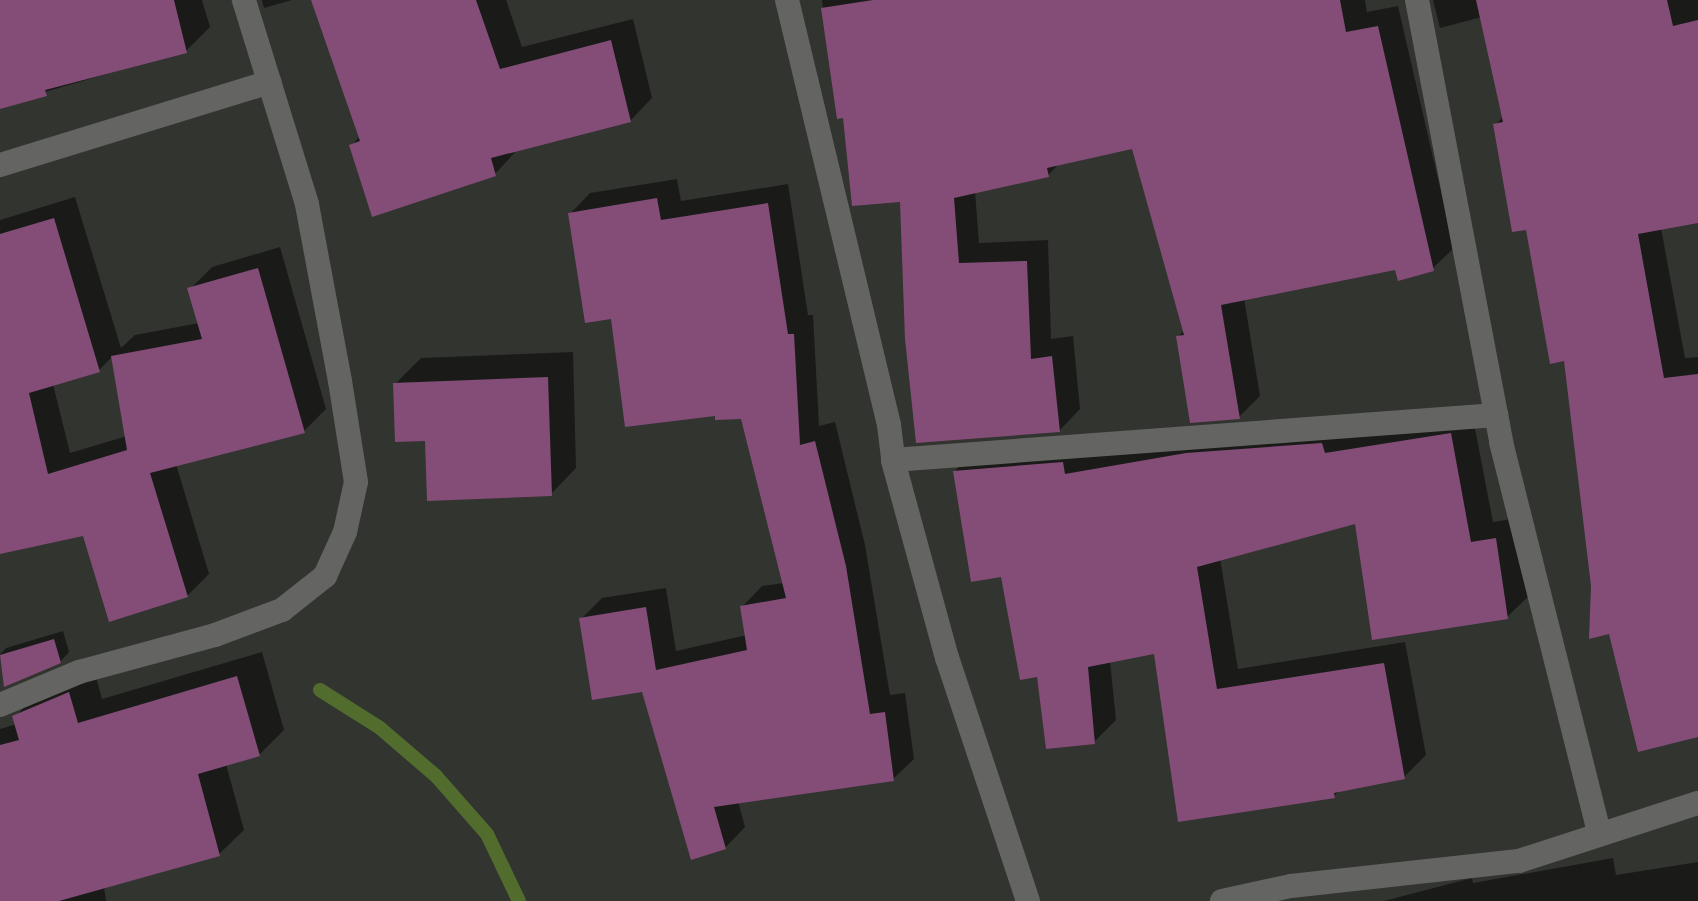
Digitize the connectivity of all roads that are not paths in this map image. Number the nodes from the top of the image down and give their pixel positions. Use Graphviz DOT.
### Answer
graph roads {
  1 [pos="244,0"];
  2 [pos="787,0"];
  3 [pos="1417,0"];
  4 [pos="269,82"];
  5 [pos="0,165"];
  6 [pos="1496,415"];
  7 [pos="893,460"];
  8 [pos="0,705"];
  9 [pos="1698,803"];
  10 [pos="1599,832"];
  11 [pos="1295,894"];
  12 [pos="1028,901"];
  13 [pos="1222,901"];
  1 -- 4 [label="street"];
  2 -- 7 [label="street"];
  3 -- 6 [label="street"];
  4 -- 5 [label="street"];
  4 -- 8 [label="street"];
  6 -- 7 [label="street"];
  6 -- 10 [label="street"];
  7 -- 12 [label="street"];
  9 -- 10 [label="street"];
  10 -- 11 [label="street"];
  11 -- 13 [label="street"];
}
